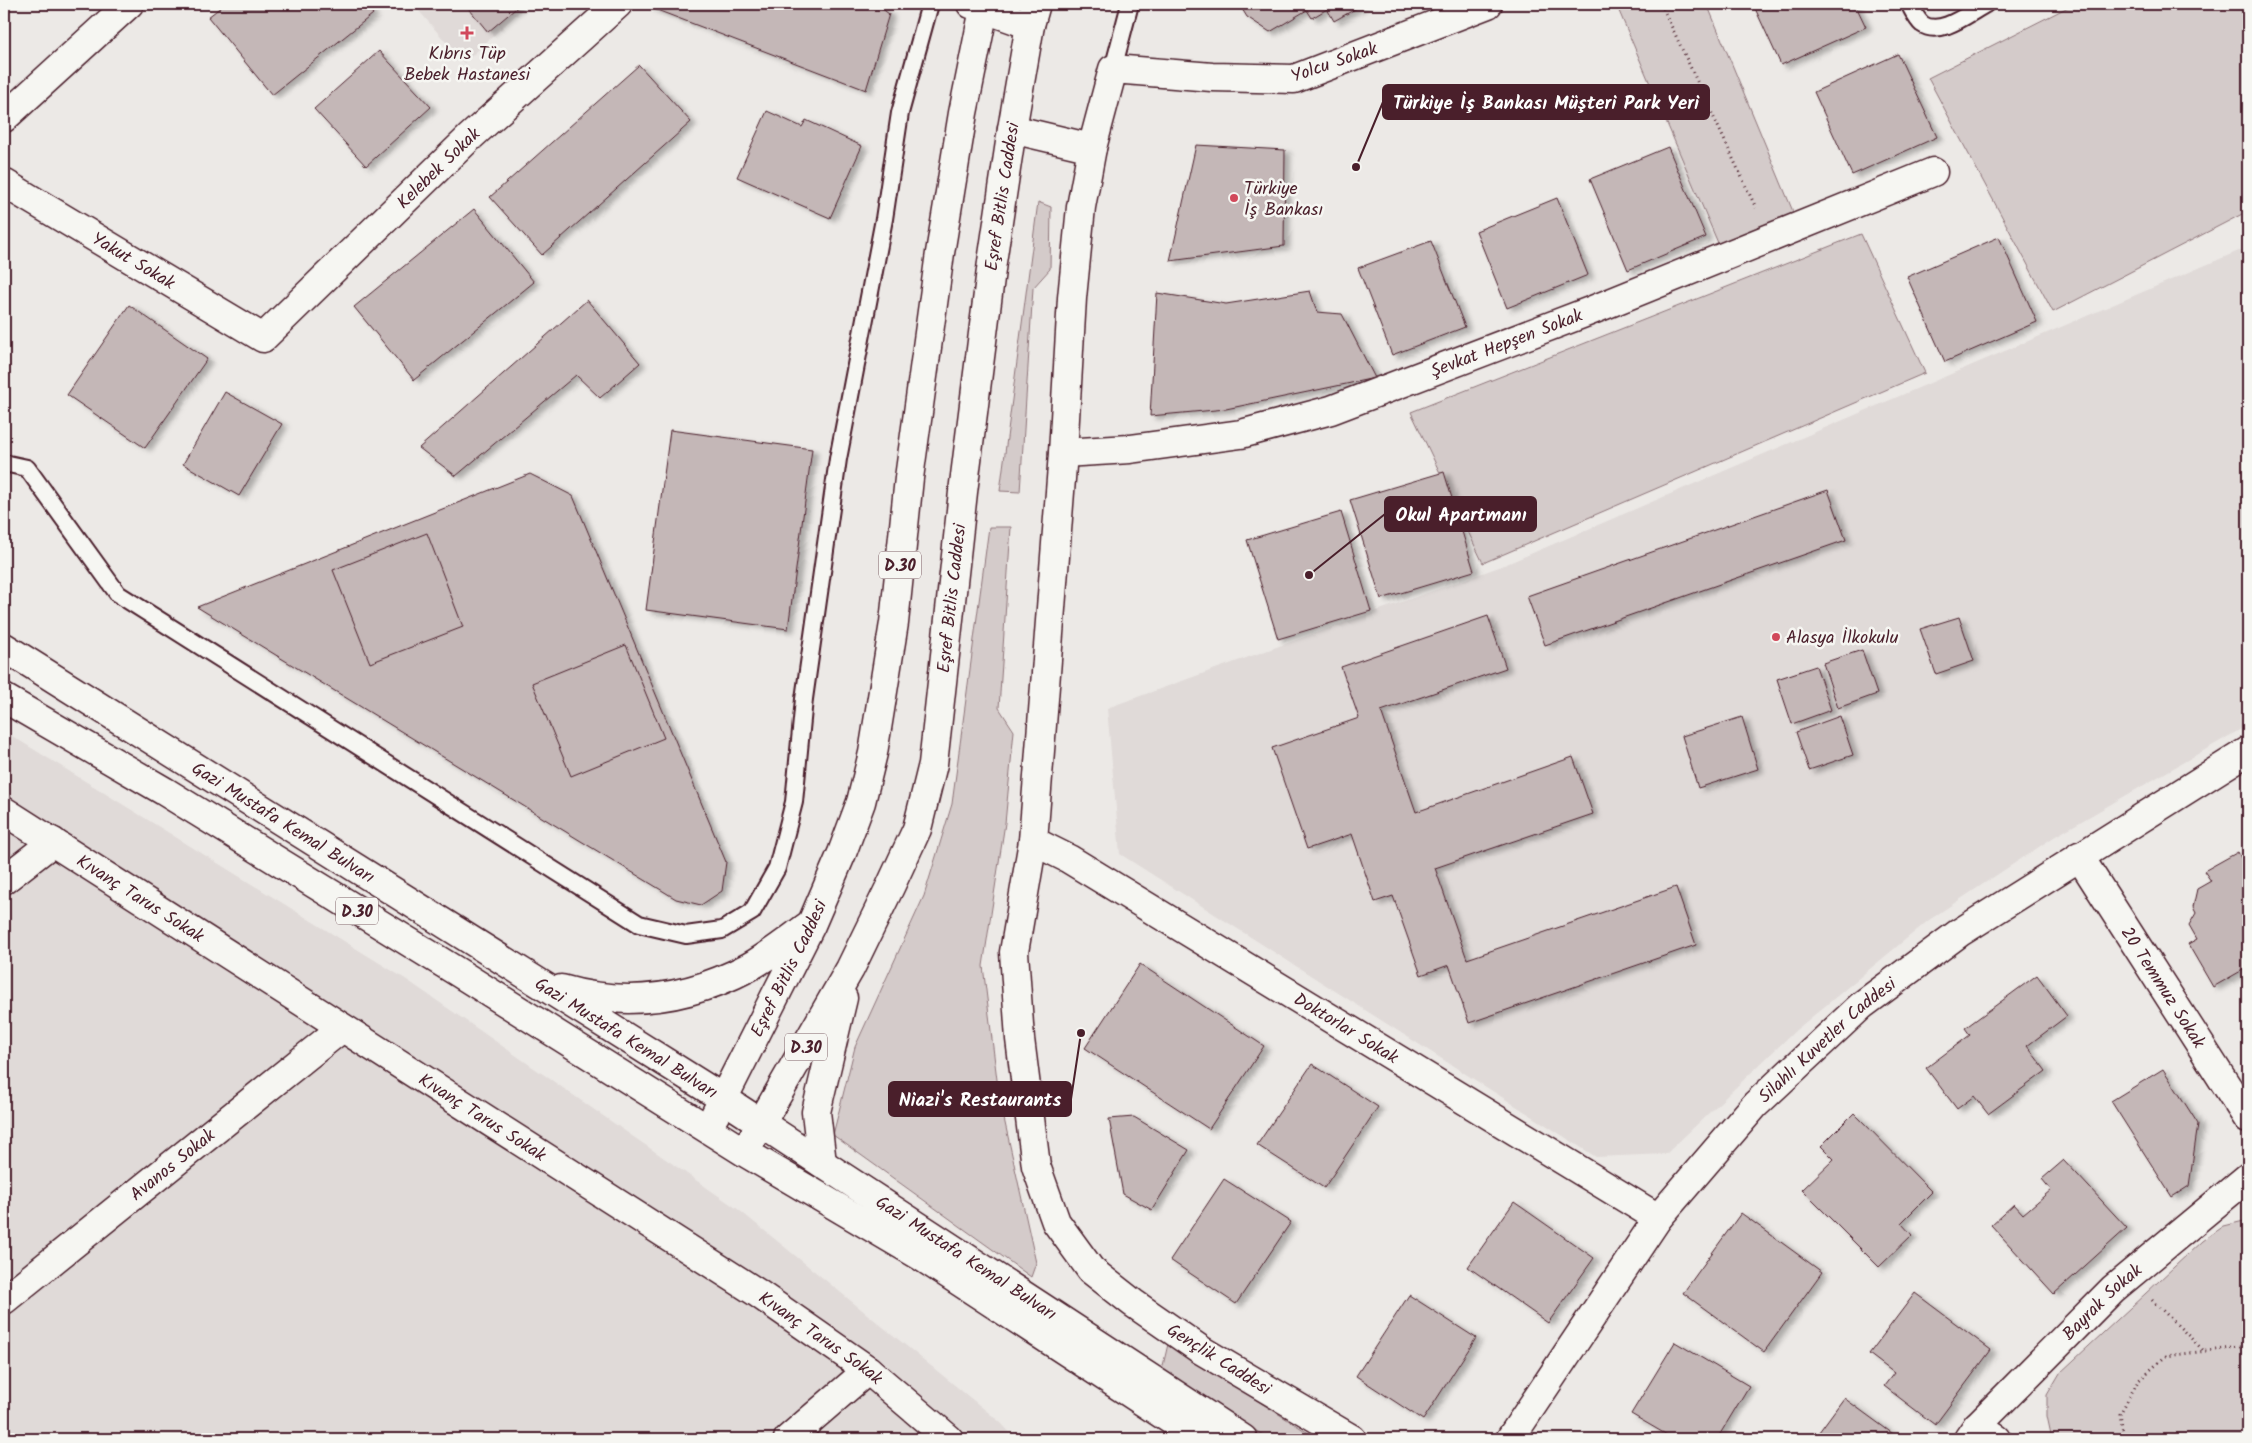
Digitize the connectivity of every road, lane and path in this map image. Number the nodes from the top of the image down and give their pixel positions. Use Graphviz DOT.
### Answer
graph roads {
  1 [pos="129,4"];
  2 [pos="618,4"];
  3 [pos="930,4"];
  4 [pos="1130,4"];
  5 [pos="1488,4"];
  6 [pos="1661,4"];
  7 [pos="1909,4"];
  8 [pos="1986,4"];
  9 [pos="980,6"];
  10 [pos="1033,14"];
  11 [pos="1113,69"];
  12 [pos="4,118"];
  13 [pos="1012,129"];
  14 [pos="1092,148"];
  15 [pos="1934,172"];
  16 [pos="4,183"];
  17 [pos="1770,238"];
  18 [pos="263,338"];
  19 [pos="1063,453"];
  20 [pos="4,463"];
  21 [pos="4,647"];
  22 [pos="4,698"];
  23 [pos="2248,751"];
  24 [pos="4,811"];
  25 [pos="1033,841"];
  26 [pos="53,842"];
  27 [pos="2079,856"];
  28 [pos="4,880"];
  29 [pos="811,925"];
  30 [pos="850,969"];
  31 [pos="536,981"];
  32 [pos="342,1028"];
  33 [pos="724,1099"];
  34 [pos="2248,1119"];
  35 [pos="761,1124"];
  36 [pos="708,1130"];
  37 [pos="744,1152"];
  38 [pos="822,1163"];
  39 [pos="2248,1177"];
  40 [pos="1658,1218"];
  41 [pos="2129,1276"];
  42 [pos="4,1300"];
  43 [pos="2248,1346"];
  44 [pos="2203,1350"];
  45 [pos="868,1370"];
  46 [pos="1981,1435"];
  47 [pos="788,1439"];
  48 [pos="949,1439"];
  49 [pos="1200,1439"];
  50 [pos="1243,1439"];
  51 [pos="1352,1439"];
  52 [pos="1510,1439"];
  53 [pos="2124,1439"];
  1 -- 12 [label="street"];
  2 -- 18 [label="street, Kelebek Sokak"];
  3 -- 20 [label="lane"];
  4 -- 11 [label="lane"];
  5 -- 11 [label="street, Yolcu Sokak"];
  6 -- 17 [label="path"];
  7 -- 8 [label="lane"];
  9 -- 10 [label="street"];
  9 -- 29 [label="street, Eşref Bitlis Caddesi / D.30"];
  10 -- 13 [label="street, Eşref Bitlis Caddesi / D.30"];
  11 -- 14 [label="street, Gençlik Caddesi"];
  13 -- 14 [label="street"];
  13 -- 30 [label="street, Eşref Bitlis Caddesi / D.30"];
  14 -- 19 [label="street, Gençlik Caddesi"];
  15 -- 17 [label="street, Şevkat Hepşen Sokak"];
  16 -- 18 [label="street, Yakut Sokak"];
  17 -- 19 [label="street, Şevkat Hepşen Sokak"];
  19 -- 25 [label="street, Gençlik Caddesi"];
  21 -- 31 [label="street, Gazi Mustafa Kemal Bulvarı / D.30"];
  22 -- 36 [label="street, Gazi Mustafa Kemal Bulvarı / D.30"];
  23 -- 27 [label="street, Silahlı Kuvetler Caddesi"];
  24 -- 26 [label="street, Kıvanç Tarus Sokak"];
  25 -- 40 [label="street, Doktorlar Sokak"];
  25 -- 51 [label="street, Gençlik Caddesi"];
  26 -- 28 [label="street"];
  26 -- 32 [label="street, Kıvanç Tarus Sokak"];
  27 -- 34 [label="street, 20 Temmuz Sokak"];
  27 -- 40 [label="street, Silahlı Kuvetler Caddesi"];
  29 -- 31 [label="street"];
  29 -- 33 [label="street, Eşref Bitlis Caddesi / D.30"];
  30 -- 35 [label="street, Eşref Bitlis Caddesi / D.30"];
  30 -- 38 [label="street"];
  31 -- 33 [label="street, Gazi Mustafa Kemal Bulvarı / D.30"];
  32 -- 42 [label="street, Avanos Sokak"];
  32 -- 45 [label="street, Kıvanç Tarus Sokak"];
  33 -- 35 [label="street, Gazi Mustafa Kemal Bulvarı"];
  33 -- 36 [label="street, Eşref Bitlis Caddesi / D.30"];
  35 -- 37 [label="street, Eşref Bitlis Caddesi / D.30"];
  35 -- 38 [label="street, Gazi Mustafa Kemal Bulvarı"];
  36 -- 37 [label="street, Gazi Mustafa Kemal Bulvarı / D.30"];
  37 -- 49 [label="street, Gazi Mustafa Kemal Bulvarı"];
  38 -- 50 [label="street, Gazi Mustafa Kemal Bulvarı"];
  39 -- 41 [label="street, Bayrak Sokak"];
  40 -- 52 [label="street, Silahlı Kuvetler Caddesi"];
  41 -- 44 [label="path"];
  41 -- 46 [label="street, Bayrak Sokak"];
  43 -- 44 [label="path"];
  44 -- 53 [label="path"];
  45 -- 47 [label="street"];
  45 -- 48 [label="street, Kıvanç Tarus Sokak"];
}
